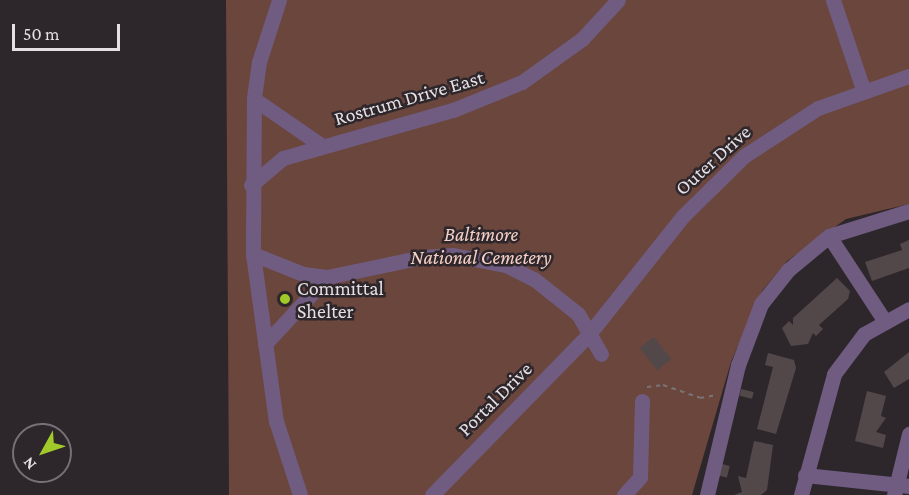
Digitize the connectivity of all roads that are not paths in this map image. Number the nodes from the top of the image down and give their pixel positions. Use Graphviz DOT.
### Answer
graph roads {
  1 [pos="279,0"];
  2 [pos="618,0"];
  3 [pos="833,0"];
  4 [pos="909,76"];
  5 [pos="863,89"];
  6 [pos="254,99"];
  7 [pos="321,145"];
  8 [pos="251,185"];
  9 [pos="909,211"];
  10 [pos="829,236"];
  11 [pos="253,254"];
  12 [pos="327,277"];
  13 [pos="909,309"];
  14 [pos="884,320"];
  15 [pos="589,334"];
  16 [pos="265,344"];
  17 [pos="601,354"];
  18 [pos="642,394"];
  19 [pos="909,434"];
  20 [pos="805,475"];
  21 [pos="900,489"];
  22 [pos="300,495"];
  23 [pos="432,495"];
  24 [pos="624,495"];
  25 [pos="707,495"];
  26 [pos="801,495"];
  1 -- 6 [label="street"];
  2 -- 7 [label="street, Rostrum Drive East"];
  3 -- 5 [label="street"];
  4 -- 5 [label="street, Outer Drive"];
  5 -- 15 [label="street, Outer Drive"];
  6 -- 7 [label="street, Rostrum Drive East"];
  6 -- 8 [label="street"];
  7 -- 8 [label="street, Rostrum Drive East"];
  8 -- 11 [label="street"];
  9 -- 10 [label="street"];
  10 -- 14 [label="street"];
  10 -- 25 [label="street"];
  11 -- 12 [label="street"];
  11 -- 16 [label="street"];
  12 -- 15 [label="street"];
  12 -- 16 [label="street"];
  13 -- 14 [label="street"];
  14 -- 20 [label="street"];
  15 -- 17 [label="street"];
  15 -- 23 [label="street, Portal Drive"];
  16 -- 22 [label="street"];
  18 -- 24 [label="street"];
  19 -- 21 [label="street"];
  20 -- 21 [label="street"];
  20 -- 26 [label="street"];
}
